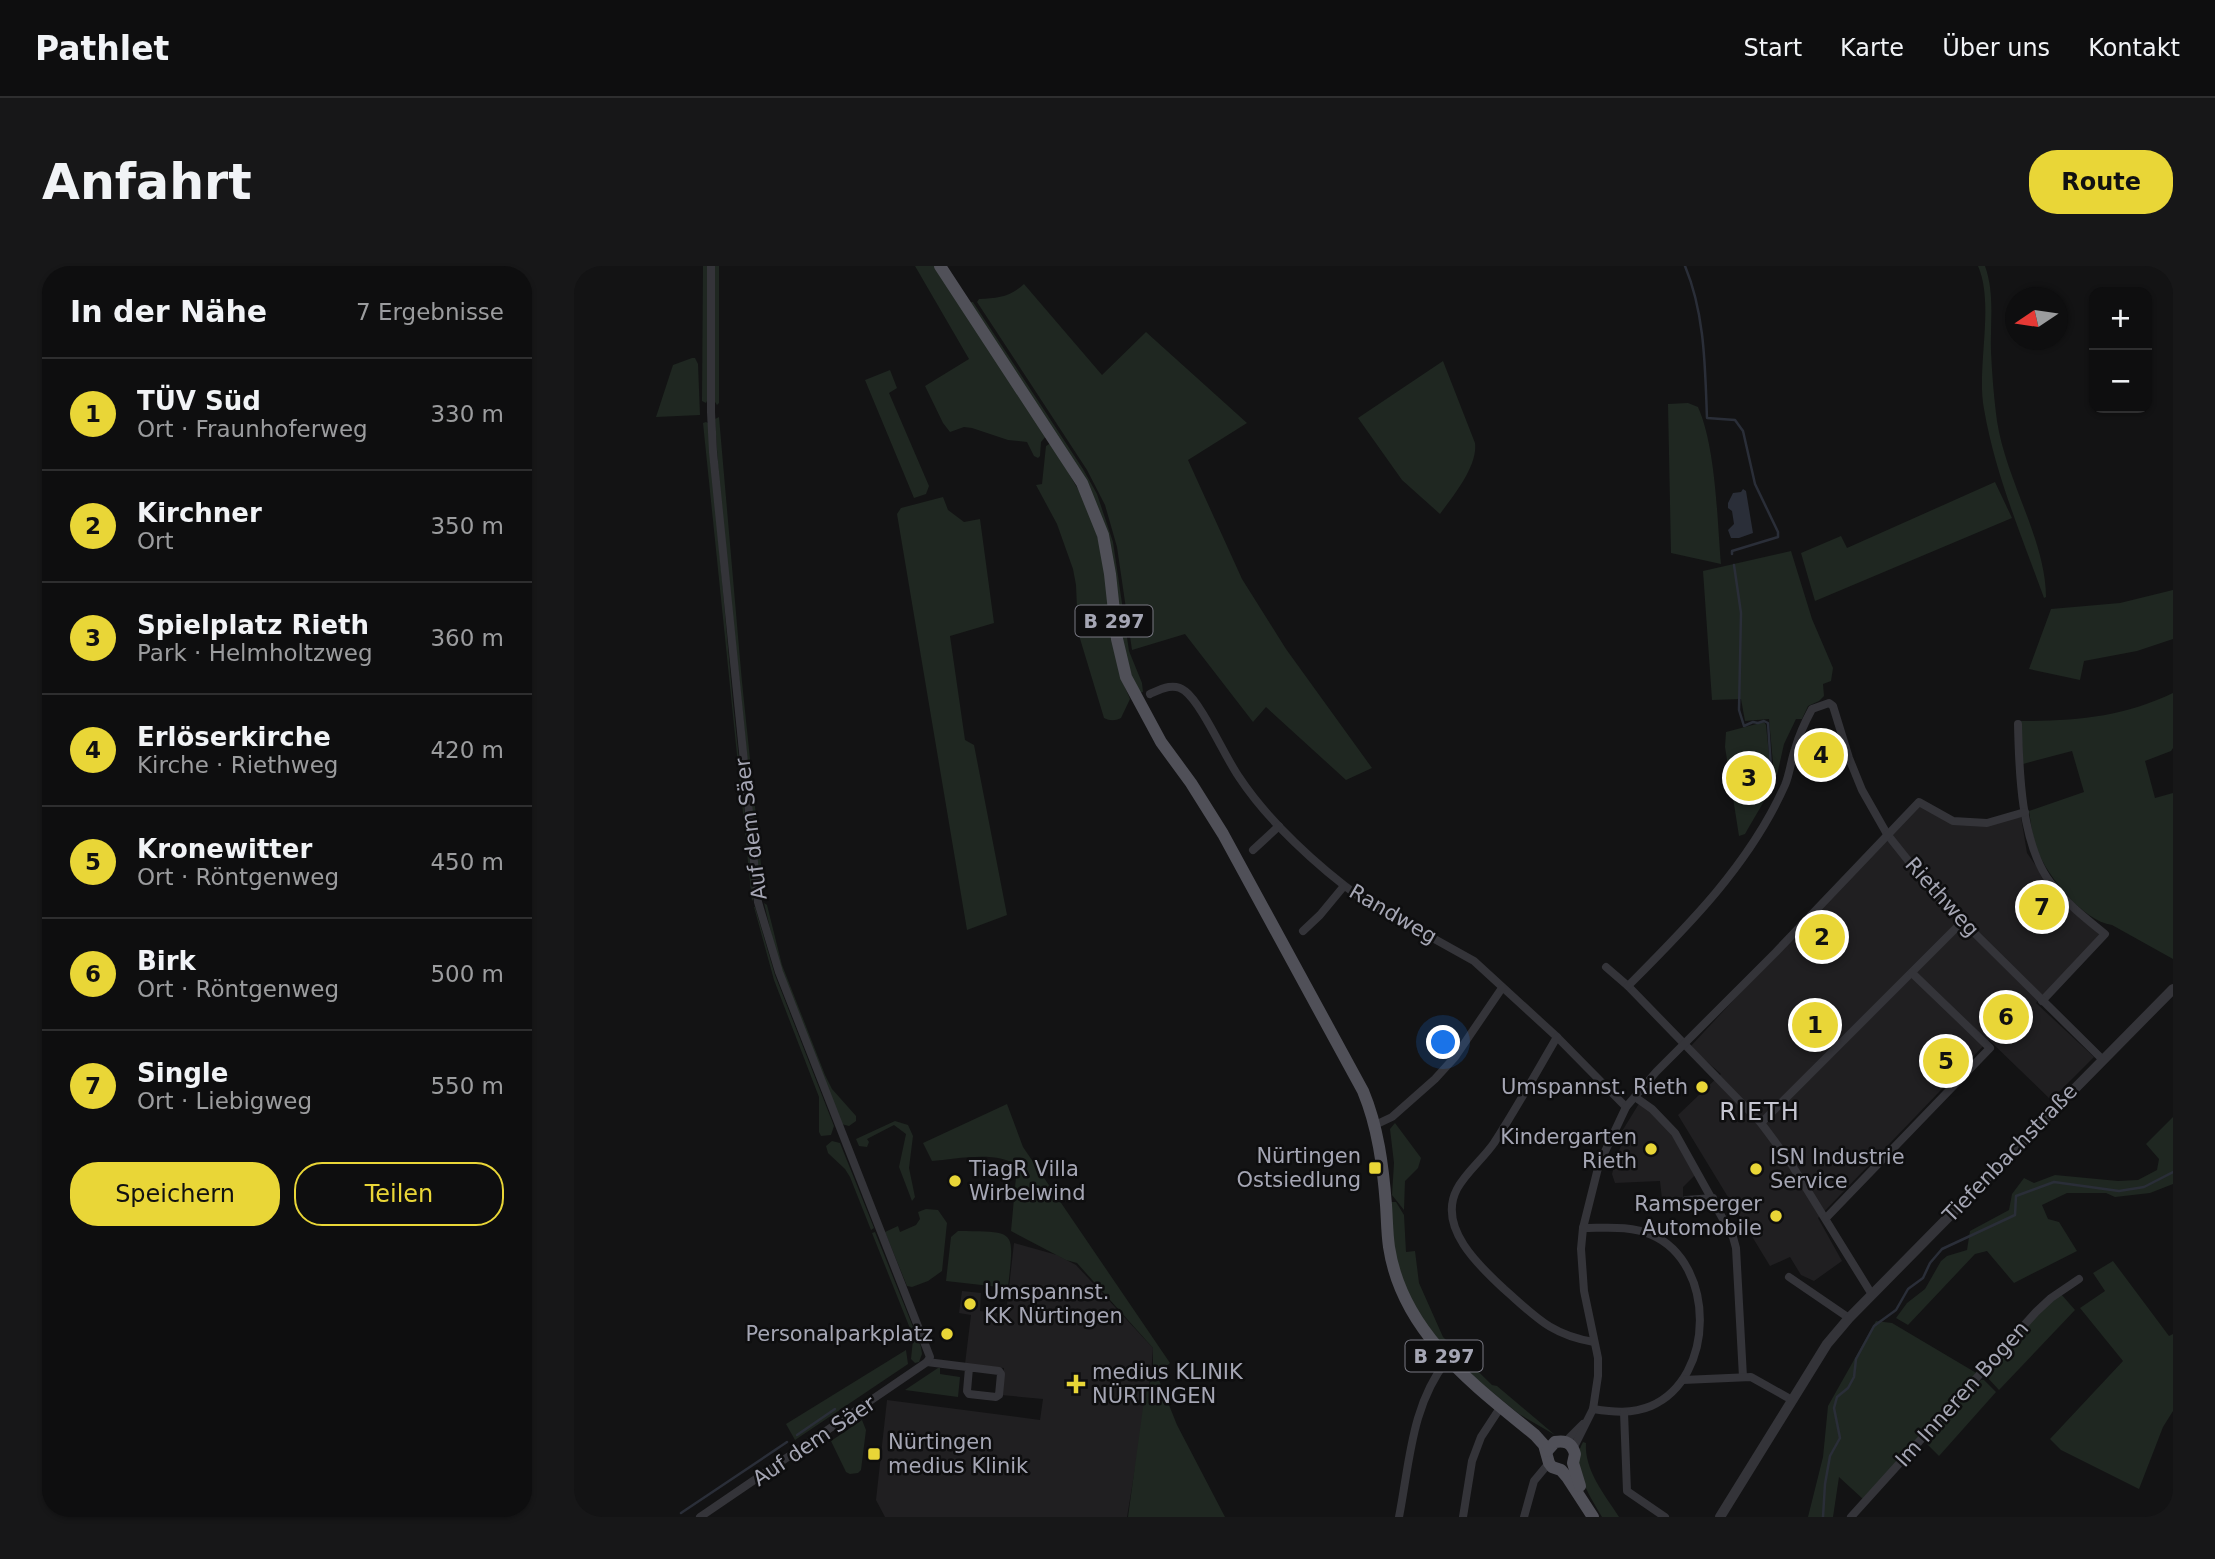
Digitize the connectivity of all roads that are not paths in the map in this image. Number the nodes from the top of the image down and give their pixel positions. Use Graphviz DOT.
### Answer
graph roads {
  1 [pos="711,266"];
  2 [pos="940,266"];
  3 [pos="1150,694"];
  4 [pos="2018,724"];
  5 [pos="2025,812"];
  6 [pos="1279,826"];
  7 [pos="1886,834"];
  8 [pos="1253,850"];
  9 [pos="1344,886"];
  10 [pos="1963,921"];
  11 [pos="1303,931"];
  12 [pos="1606,967"];
  13 [pos="1912,973"];
  14 [pos="1628,986"];
  15 [pos="1502,988"];
  16 [pos="2173,989"];
  17 [pos="2042,1002"];
  18 [pos="1557,1037"];
  19 [pos="1683,1044"];
  20 [pos="2102,1059"];
  21 [pos="1635,1097"];
  22 [pos="1626,1107"];
  23 [pos="1761,1123"];
  24 [pos="1375,1125"];
  25 [pos="1713,1198"];
  26 [pos="1686,1200"];
  27 [pos="1826,1218"];
  28 [pos="1583,1228"];
  29 [pos="1789,1277"];
  30 [pos="2079,1279"];
  31 [pos="1871,1293"];
  32 [pos="1849,1318"];
  33 [pos="1594,1342"];
  34 [pos="1447,1360"];
  35 [pos="927,1362"];
  36 [pos="969,1368"];
  37 [pos="1743,1377"];
  38 [pos="1683,1380"];
  39 [pos="1792,1400"];
  40 [pos="1500,1408"];
  41 [pos="1593,1409"];
  42 [pos="1624,1412"];
  43 [pos="1558,1449"];
  44 [pos="1567,1466"];
  45 [pos="700,1517"];
  46 [pos="1399,1517"];
  47 [pos="1463,1517"];
  48 [pos="1524,1517"];
  49 [pos="1592,1517"];
  50 [pos="1665,1517"];
  51 [pos="1720,1517"];
  52 [pos="1852,1517"];
  1 -- 35 [label="street, Auf dem Säer"];
  2 -- 24 [label="main road, B 297"];
  3 -- 6 [label="street, Randweg"];
  4 -- 5 [label="street"];
  5 -- 7 [label="street"];
  5 -- 17 [label="street"];
  6 -- 8 [label="street"];
  6 -- 9 [label="street, Randweg"];
  7 -- 10 [label="street, Riethweg"];
  7 -- 14 [label="street, Riethweg"];
  7 -- 19 [label="street"];
  9 -- 11 [label="street"];
  9 -- 15 [label="street, Randweg"];
  10 -- 13 [label="street"];
  10 -- 17 [label="street, Riethweg"];
  12 -- 14 [label="street"];
  13 -- 23 [label="street"];
  13 -- 27 [label="street"];
  14 -- 19 [label="street"];
  15 -- 18 [label="street, Randweg"];
  15 -- 24 [label="street"];
  16 -- 20 [label="street, Tiefenbachstraße"];
  17 -- 20 [label="street, Riethweg"];
  18 -- 22 [label="street, Randweg"];
  18 -- 33 [label="street"];
  19 -- 21 [label="street"];
  19 -- 23 [label="street"];
  20 -- 31 [label="street, Tiefenbachstraße"];
  21 -- 22 [label="street"];
  21 -- 25 [label="street"];
  22 -- 28 [label="street"];
  23 -- 27 [label="street"];
  24 -- 34 [label="main road, B 297"];
  25 -- 26 [label="street"];
  25 -- 37 [label="street"];
  27 -- 31 [label="street"];
  28 -- 33 [label="street"];
  28 -- 38 [label="street"];
  29 -- 32 [label="street"];
  30 -- 52 [label="street, Im Inneren Bogen"];
  31 -- 32 [label="street, Tiefenbachstraße"];
  32 -- 39 [label="street, Tiefenbachstraße"];
  33 -- 41 [label="street"];
  34 -- 40 [label="main road, B 297"];
  34 -- 46 [label="street"];
  35 -- 36 [label="street"];
  35 -- 45 [label="street, Auf dem Säer"];
  36 -- 36 [label="street"];
  37 -- 38 [label="street"];
  37 -- 39 [label="street"];
  38 -- 42 [label="street"];
  39 -- 51 [label="street, Tiefenbachstraße"];
  40 -- 43 [label="main road, B 297"];
  40 -- 47 [label="street"];
  41 -- 42 [label="street"];
  41 -- 43 [label="street"];
  42 -- 50 [label="street"];
  43 -- 44 [label="main road"];
  43 -- 44 [label="main road, B 297"];
  43 -- 48 [label="street"];
  44 -- 49 [label="main road, B 297"];
}
